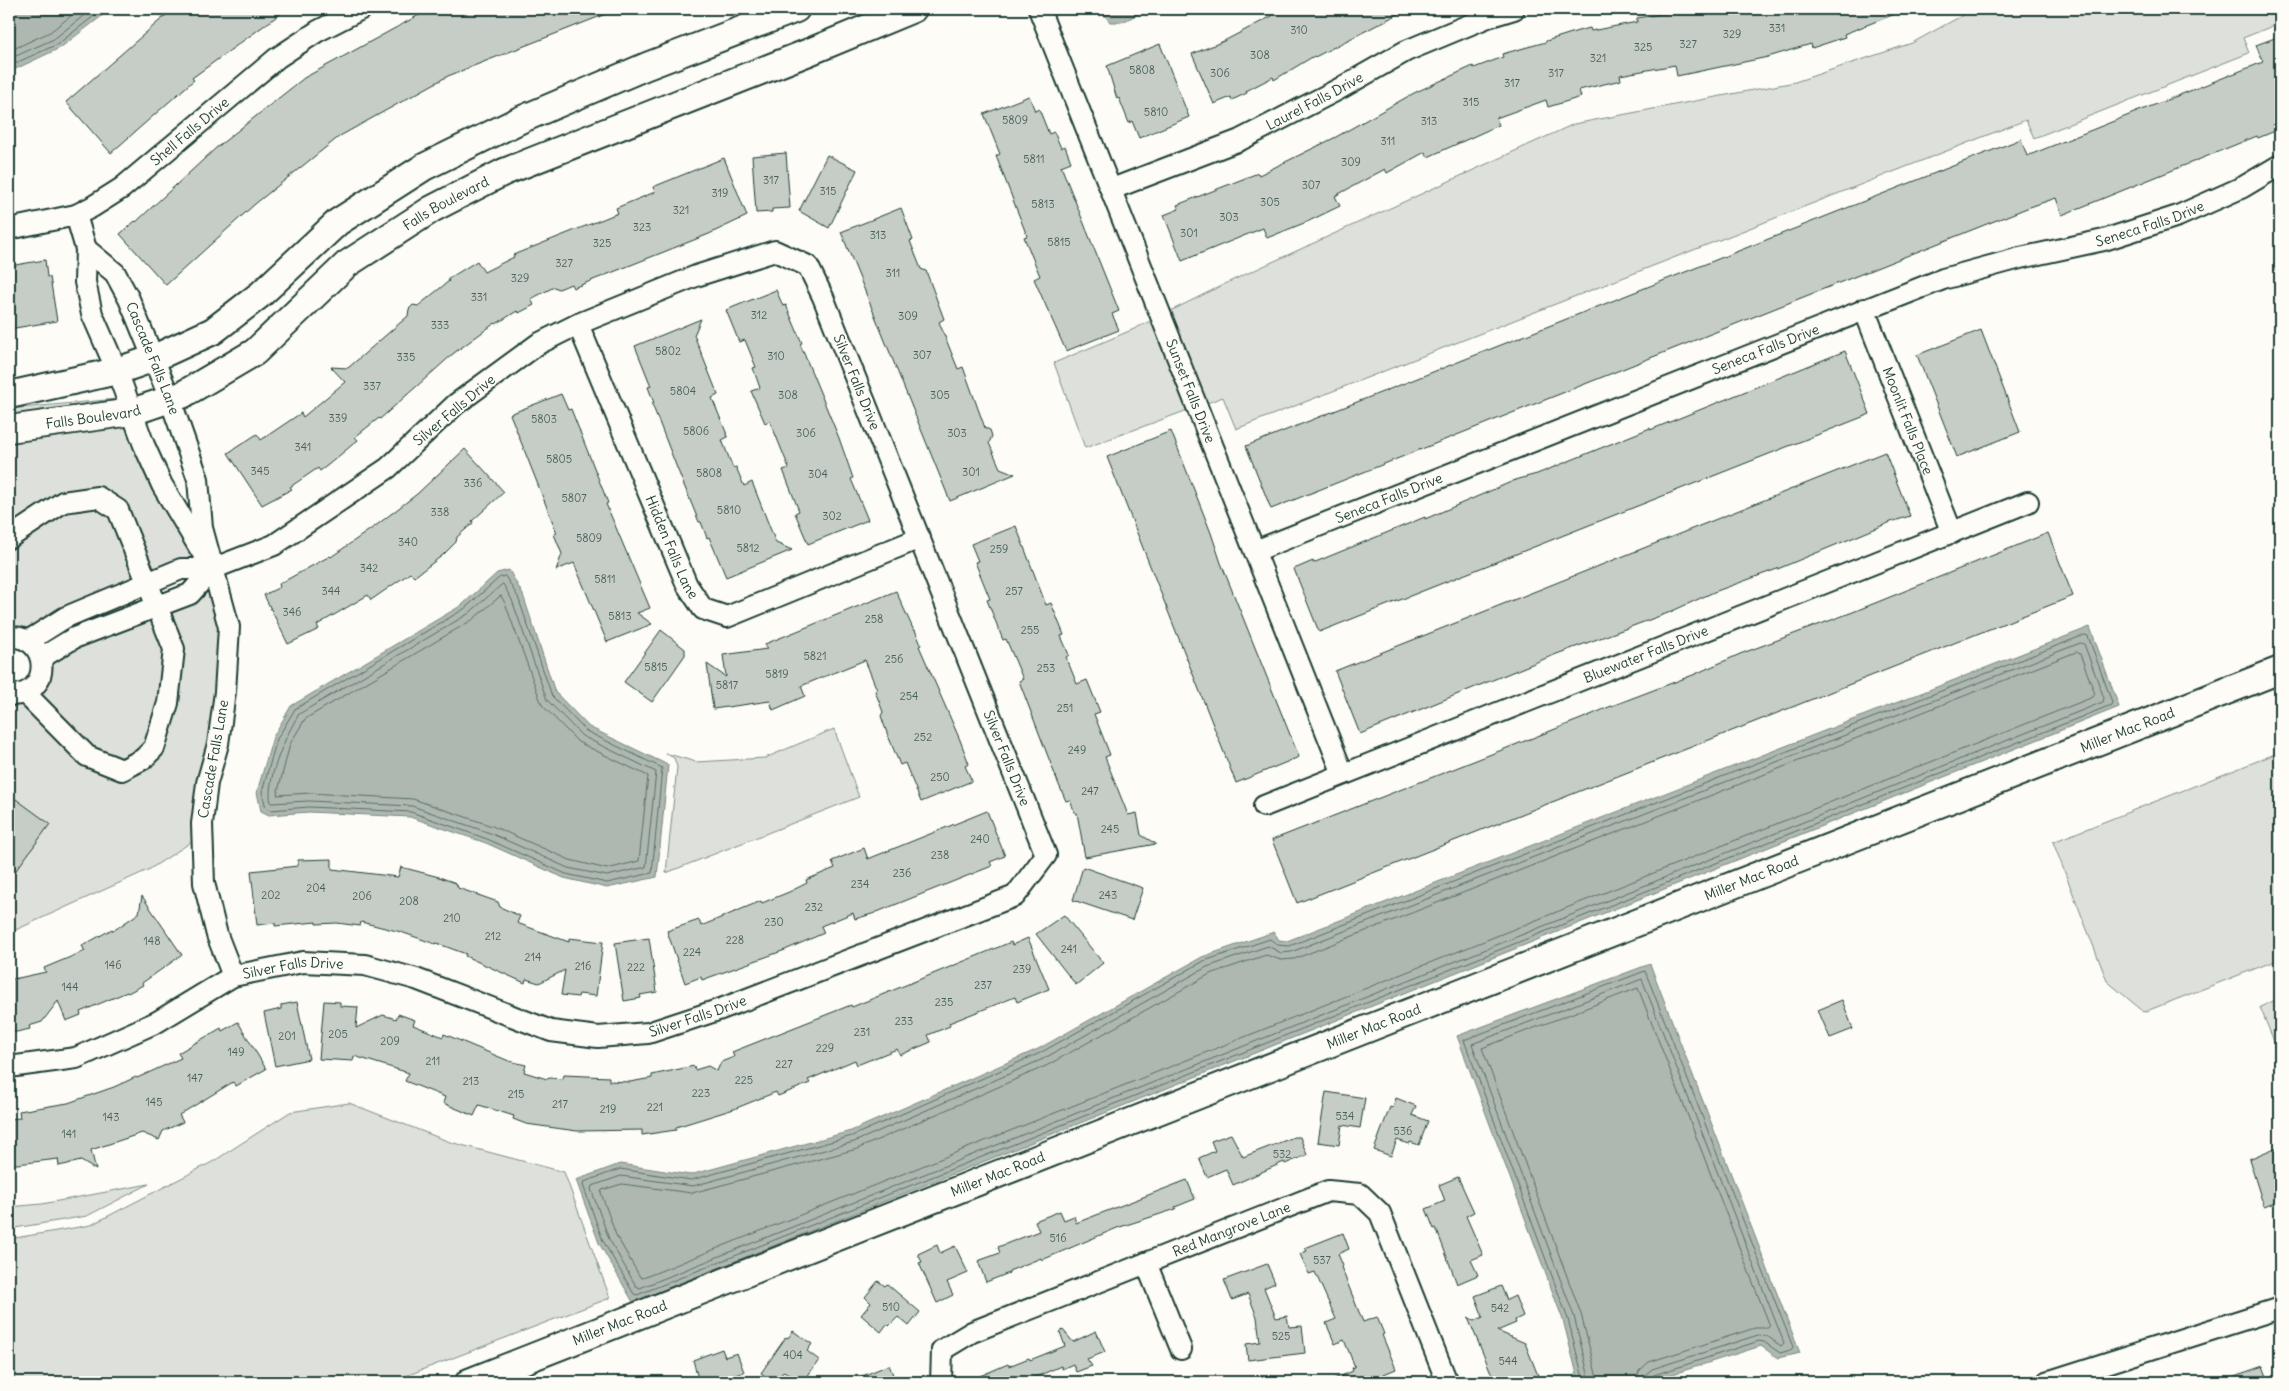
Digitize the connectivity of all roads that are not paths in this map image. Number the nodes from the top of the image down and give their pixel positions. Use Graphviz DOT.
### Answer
graph roads {
  1 [pos="361,9"];
  2 [pos="796,9"];
  3 [pos="913,9"];
  4 [pos="1039,9"];
  5 [pos="1514,9"];
  6 [pos="2280,165"];
  7 [pos="1112,190"];
  8 [pos="76,215"];
  9 [pos="9,230"];
  10 [pos="86,249"];
  11 [pos="1864,309"];
  12 [pos="578,324"];
  13 [pos="152,359"];
  14 [pos="117,371"];
  15 [pos="9,395"];
  16 [pos="170,399"];
  17 [pos="132,412"];
  18 [pos="9,429"];
  19 [pos="2028,502"];
  20 [pos="1952,533"];
  21 [pos="9,538"];
  22 [pos="920,538"];
  23 [pos="1255,551"];
  24 [pos="212,569"];
  25 [pos="148,584"];
  26 [pos="156,606"];
  27 [pos="18,639"];
  28 [pos="41,658"];
  29 [pos="2280,670"];
  30 [pos="17,694"];
  31 [pos="1343,774"];
  32 [pos="1264,806"];
  33 [pos="233,976"];
  34 [pos="9,1067"];
  35 [pos="1146,1263"];
  36 [pos="2280,1308"];
  37 [pos="1181,1349"];
  38 [pos="468,1382"];
  39 [pos="941,1382"];
  40 [pos="1447,1382"];
  41 [pos="2047,1382"];
  1 -- 8 [label="street, Shell Falls Drive"];
  2 -- 13 [label="street"];
  3 -- 16 [label="street, Falls Boulevard"];
  4 -- 7 [label="street, Sunset Falls Drive"];
  5 -- 7 [label="street, Laurel Falls Drive"];
  6 -- 11 [label="street, Seneca Falls Drive"];
  7 -- 23 [label="street, Sunset Falls Drive"];
  8 -- 9 [label="street, Shell Falls Drive"];
  8 -- 10 [label="street, Cascade Falls Lane"];
  10 -- 13 [label="street, Cascade Falls Lane"];
  10 -- 14 [label="street, Cascade Falls Lane"];
  11 -- 20 [label="street, Moonlit Falls Place"];
  11 -- 23 [label="street, Seneca Falls Drive"];
  12 -- 22 [label="street, Silver Falls Drive"];
  12 -- 22 [label="street, Hidden Falls Lane"];
  12 -- 24 [label="street, Silver Falls Drive"];
  13 -- 14 [label="street"];
  13 -- 16 [label="street, Cascade Falls Lane"];
  14 -- 15 [label="street"];
  14 -- 17 [label="street, Cascade Falls Lane"];
  16 -- 17 [label="street, Falls Boulevard"];
  16 -- 24 [label="street, Cascade Falls Lane"];
  17 -- 18 [label="street, Falls Boulevard"];
  17 -- 24 [label="street, Cascade Falls Lane"];
  19 -- 20 [label="street, Bluewater Falls Drive"];
  20 -- 31 [label="street, Bluewater Falls Drive"];
  21 -- 25 [label="street"];
  22 -- 33 [label="street, Silver Falls Drive"];
  23 -- 31 [label="street, Sunset Falls Drive"];
  24 -- 25 [label="street"];
  24 -- 26 [label="street"];
  24 -- 33 [label="street, Cascade Falls Lane"];
  25 -- 26 [label="street"];
  25 -- 27 [label="street"];
  26 -- 28 [label="street"];
  26 -- 30 [label="street"];
  27 -- 28 [label="street"];
  28 -- 30 [label="street"];
  29 -- 38 [label="street, Miller Mac Road"];
  31 -- 32 [label="street, Bluewater Falls Drive"];
  33 -- 34 [label="street, Silver Falls Drive"];
  35 -- 37 [label="street"];
  35 -- 39 [label="street, Red Mangrove Lane"];
  35 -- 40 [label="street, Red Mangrove Lane"];
  36 -- 41 [label="street"];
}
